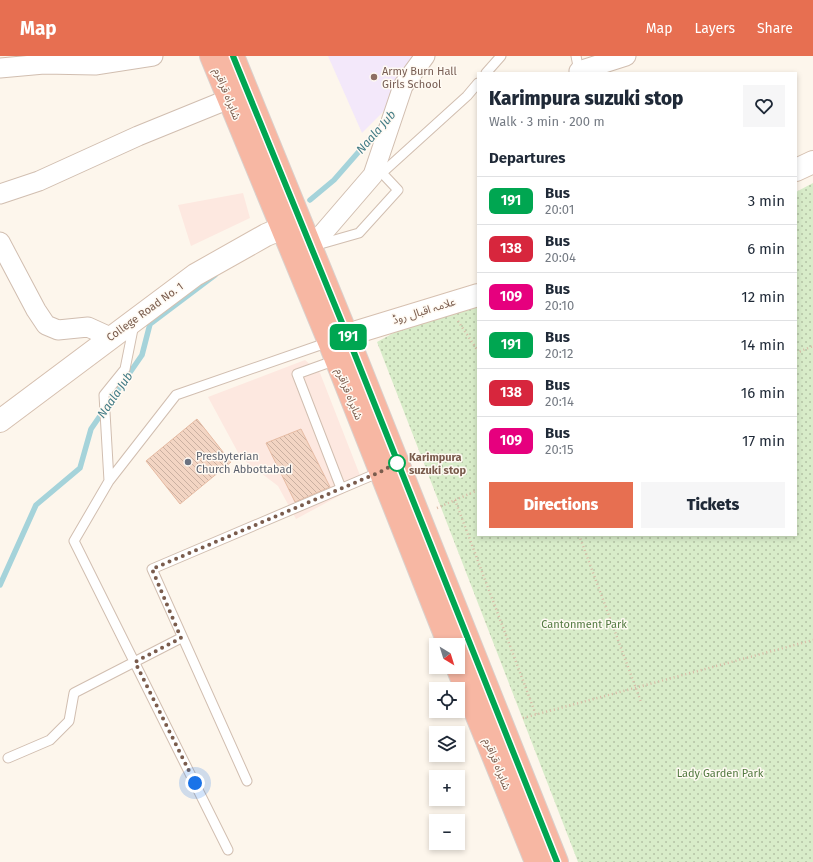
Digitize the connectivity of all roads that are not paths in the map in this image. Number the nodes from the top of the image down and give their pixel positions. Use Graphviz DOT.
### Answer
graph roads {
  1 [pos="153,56"];
  2 [pos="211,56"];
  3 [pos="233,56"];
  4 [pos="425,56"];
  5 [pos="501,56"];
  6 [pos="626,56"];
  7 [pos="6,63"];
  8 [pos="575,64"];
  9 [pos="487,72"];
  10 [pos="477,84"];
  11 [pos="229,99"];
  12 [pos="813,162"];
  13 [pos="797,170"];
  14 [pos="0,194"];
  15 [pos="291,224"];
  16 [pos="0,242"];
  17 [pos="311,247"];
  18 [pos="477,295"];
  19 [pos="135,319"];
  20 [pos="110,337"];
  21 [pos="337,346"];
  22 [pos="0,421"];
  23 [pos="380,472"];
  24 [pos="110,481"];
  25 [pos="341,488"];
  26 [pos="181,638"];
  27 [pos="446,638"];
  28 [pos="135,662"];
  29 [pos="460,674"];
  30 [pos="8,758"];
  31 [pos="247,781"];
  32 [pos="228,850"];
  33 [pos="536,862"];
  34 [pos="557,862"];
  1 -- 7 [label="street"];
  2 -- 11 [label="highway, شاہراہ قراقرم"];
  3 -- 15 [label="highway, شاہراہ قراقرم"];
  4 -- 17 [label="street"];
  5 -- 9 [label="lane"];
  6 -- 8 [label="street"];
  10 -- 17 [label="lane"];
  11 -- 14 [label="street"];
  11 -- 15 [label="highway, شاہراہ قراقرم"];
  12 -- 13 [label="main road"];
  15 -- 17 [label="highway, شاہراہ قراقرم"];
  15 -- 19 [label="main road, College Road No. 1"];
  15 -- 21 [label="highway, شاہراہ قراقرم"];
  16 -- 20 [label="street"];
  17 -- 21 [label="highway, شاہراہ قراقرم"];
  18 -- 21 [label="main road, علامہ اقبال روڈ"];
  19 -- 20 [label="main road, College Road No. 1"];
  19 -- 24 [label="lane"];
  20 -- 22 [label="main road, College Road No. 1"];
  21 -- 23 [label="highway, شاہراہ قراقرم"];
  21 -- 24 [label="lane"];
  21 -- 25 [label="lane"];
  21 -- 34 [label="highway, شاہراہ قراقرم"];
  23 -- 25 [label="lane"];
  23 -- 27 [label="highway, شاہراہ قراقرم"];
  24 -- 28 [label="lane"];
  25 -- 26 [label="lane"];
  26 -- 28 [label="lane"];
  26 -- 31 [label="lane"];
  28 -- 30 [label="lane"];
  28 -- 32 [label="lane"];
  29 -- 33 [label="highway, شاہراہ قراقرم"];
}
